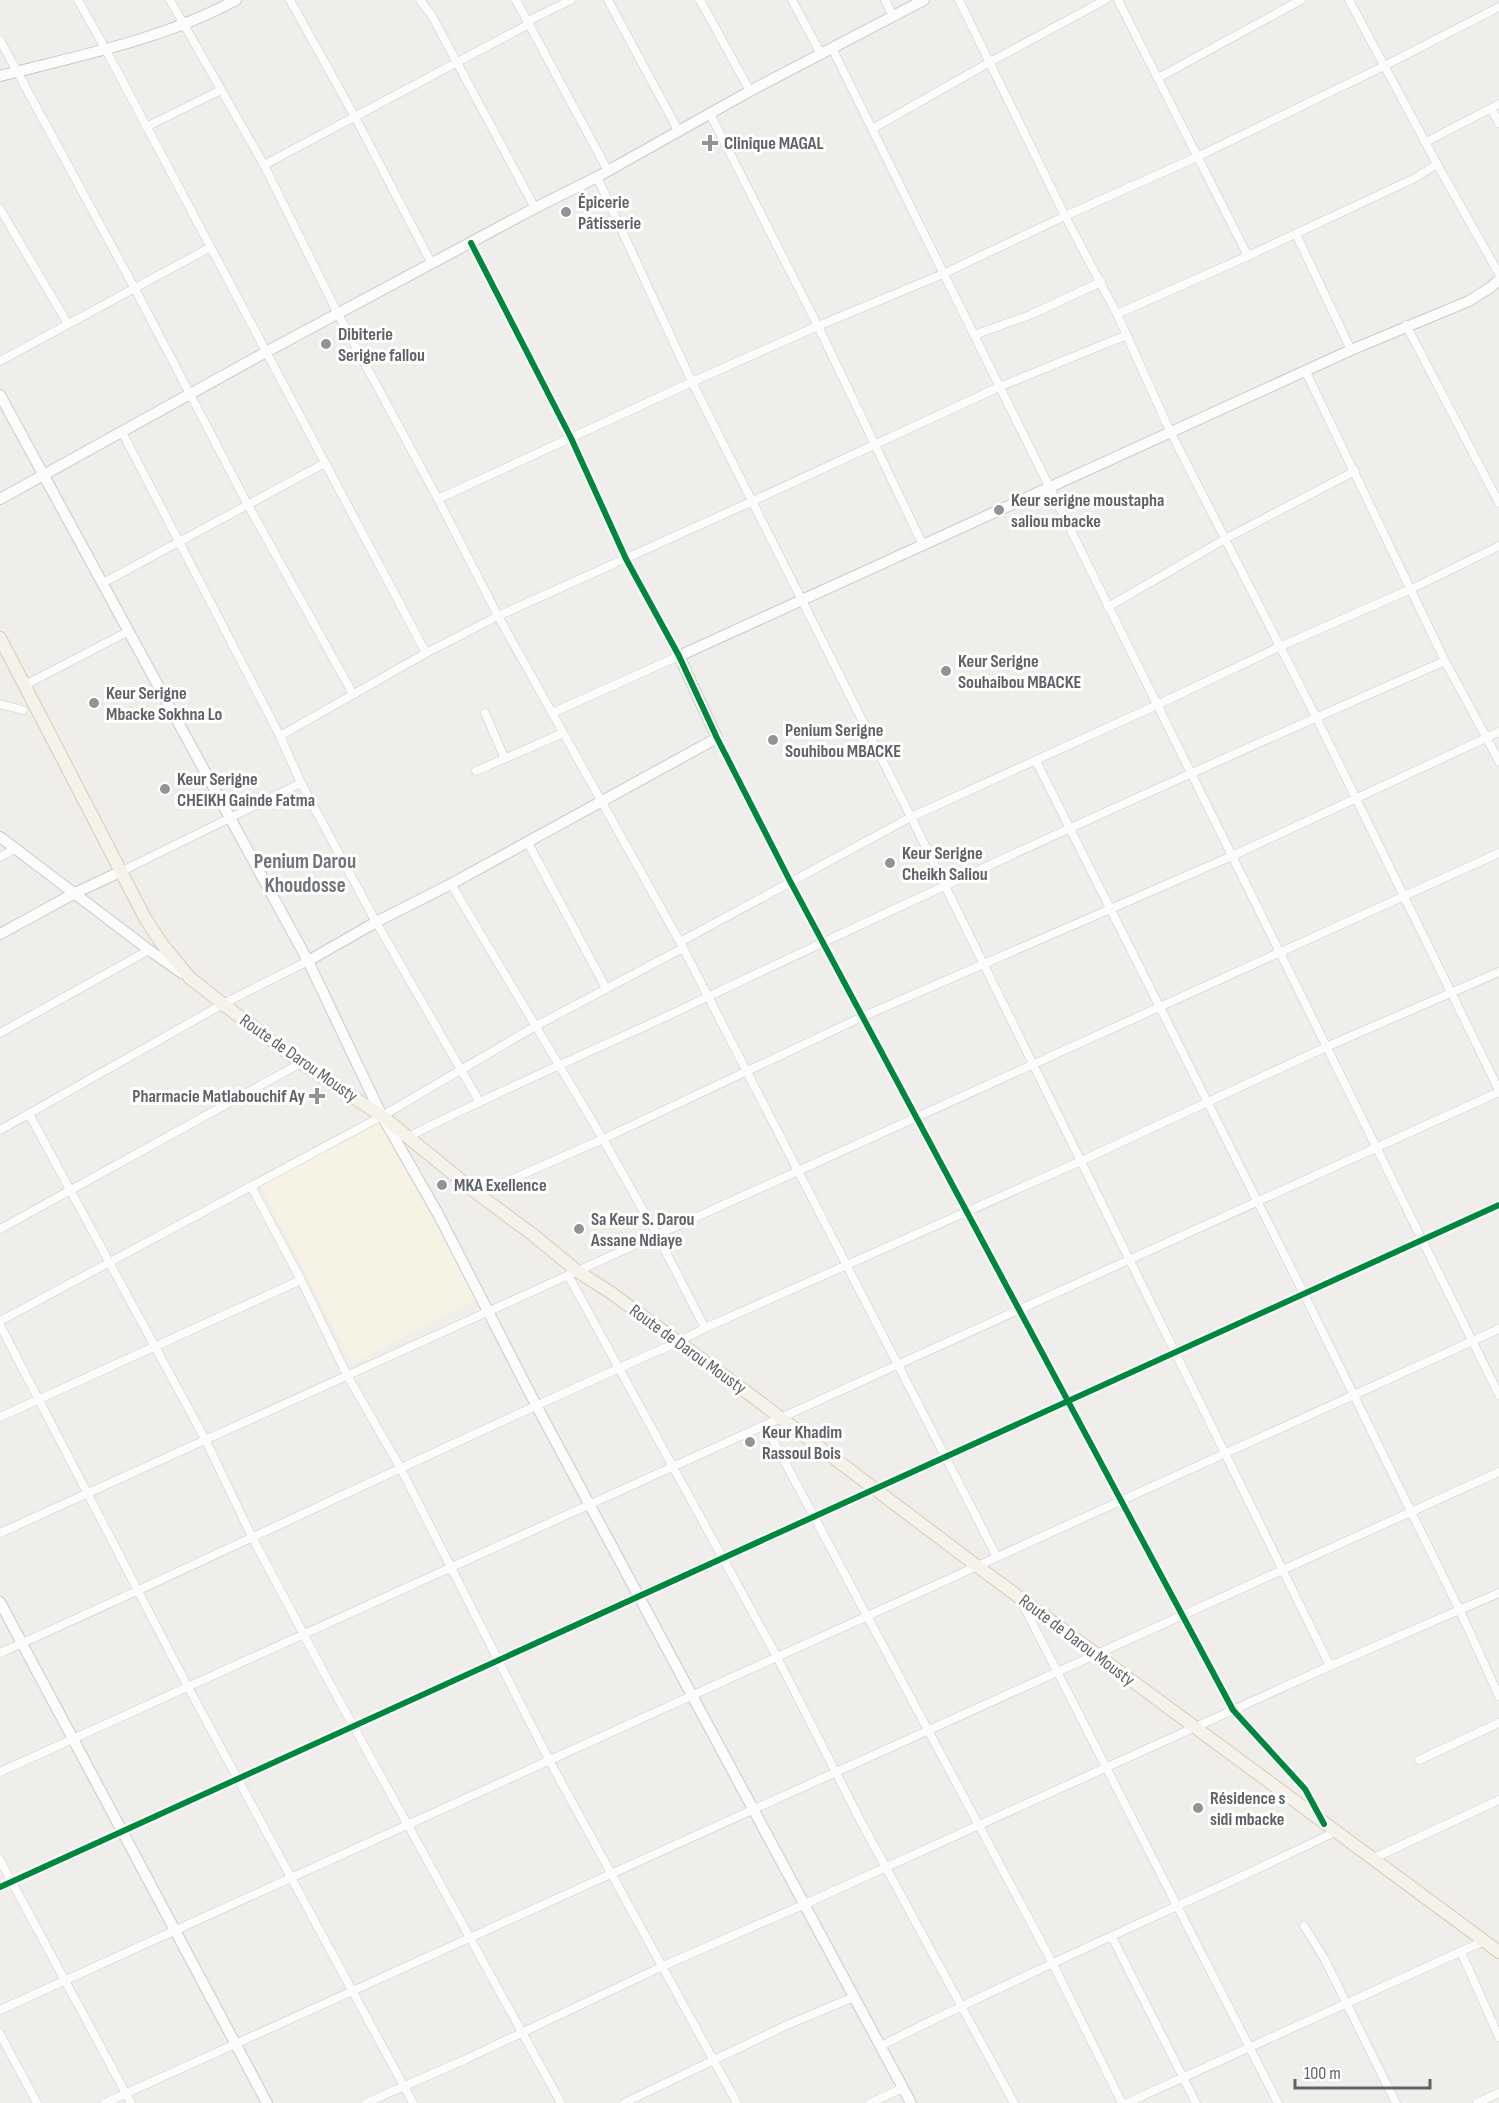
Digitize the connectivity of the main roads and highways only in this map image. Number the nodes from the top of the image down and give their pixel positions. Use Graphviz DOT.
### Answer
graph roads {
  1 [pos="0,638"];
  2 [pos="1499,1952"];
  1 -- 2 [label="main road, Route de Darou Mousty"];
}
